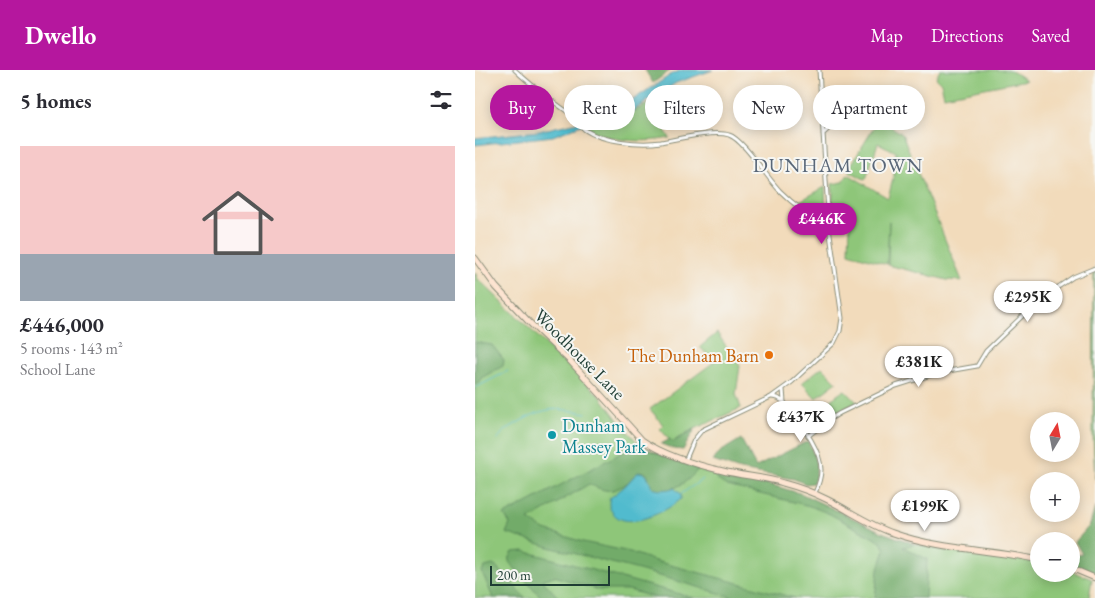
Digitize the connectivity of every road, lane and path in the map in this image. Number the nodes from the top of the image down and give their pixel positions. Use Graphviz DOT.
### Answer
graph roads {
  1 [pos="515,70"];
  2 [pos="819,70"];
  3 [pos="827,130"];
  4 [pos="822,135"];
  5 [pos="829,227"];
  6 [pos="475,258"];
  7 [pos="1095,268"];
  8 [pos="783,388"];
  9 [pos="771,397"];
  10 [pos="784,402"];
  11 [pos="809,436"];
  12 [pos="686,459"];
  13 [pos="815,493"];
  14 [pos="1030,558"];
  15 [pos="1080,572"];
  16 [pos="1095,578"];
  1 -- 5 [label="street"];
  2 -- 4 [label="street"];
  3 -- 4 [label="street"];
  4 -- 5 [label="street"];
  5 -- 8 [label="street"];
  6 -- 12 [label="main road, Woodhouse Lane"];
  7 -- 11 [label="street"];
  8 -- 9 [label="street"];
  8 -- 10 [label="street"];
  9 -- 10 [label="street"];
  9 -- 12 [label="street"];
  10 -- 11 [label="street"];
  11 -- 13 [label="street"];
  12 -- 13 [label="main road, Woodhouse Lane"];
  13 -- 14 [label="main road, Woodhouse Lane"];
  15 -- 16 [label="main road"];
}
